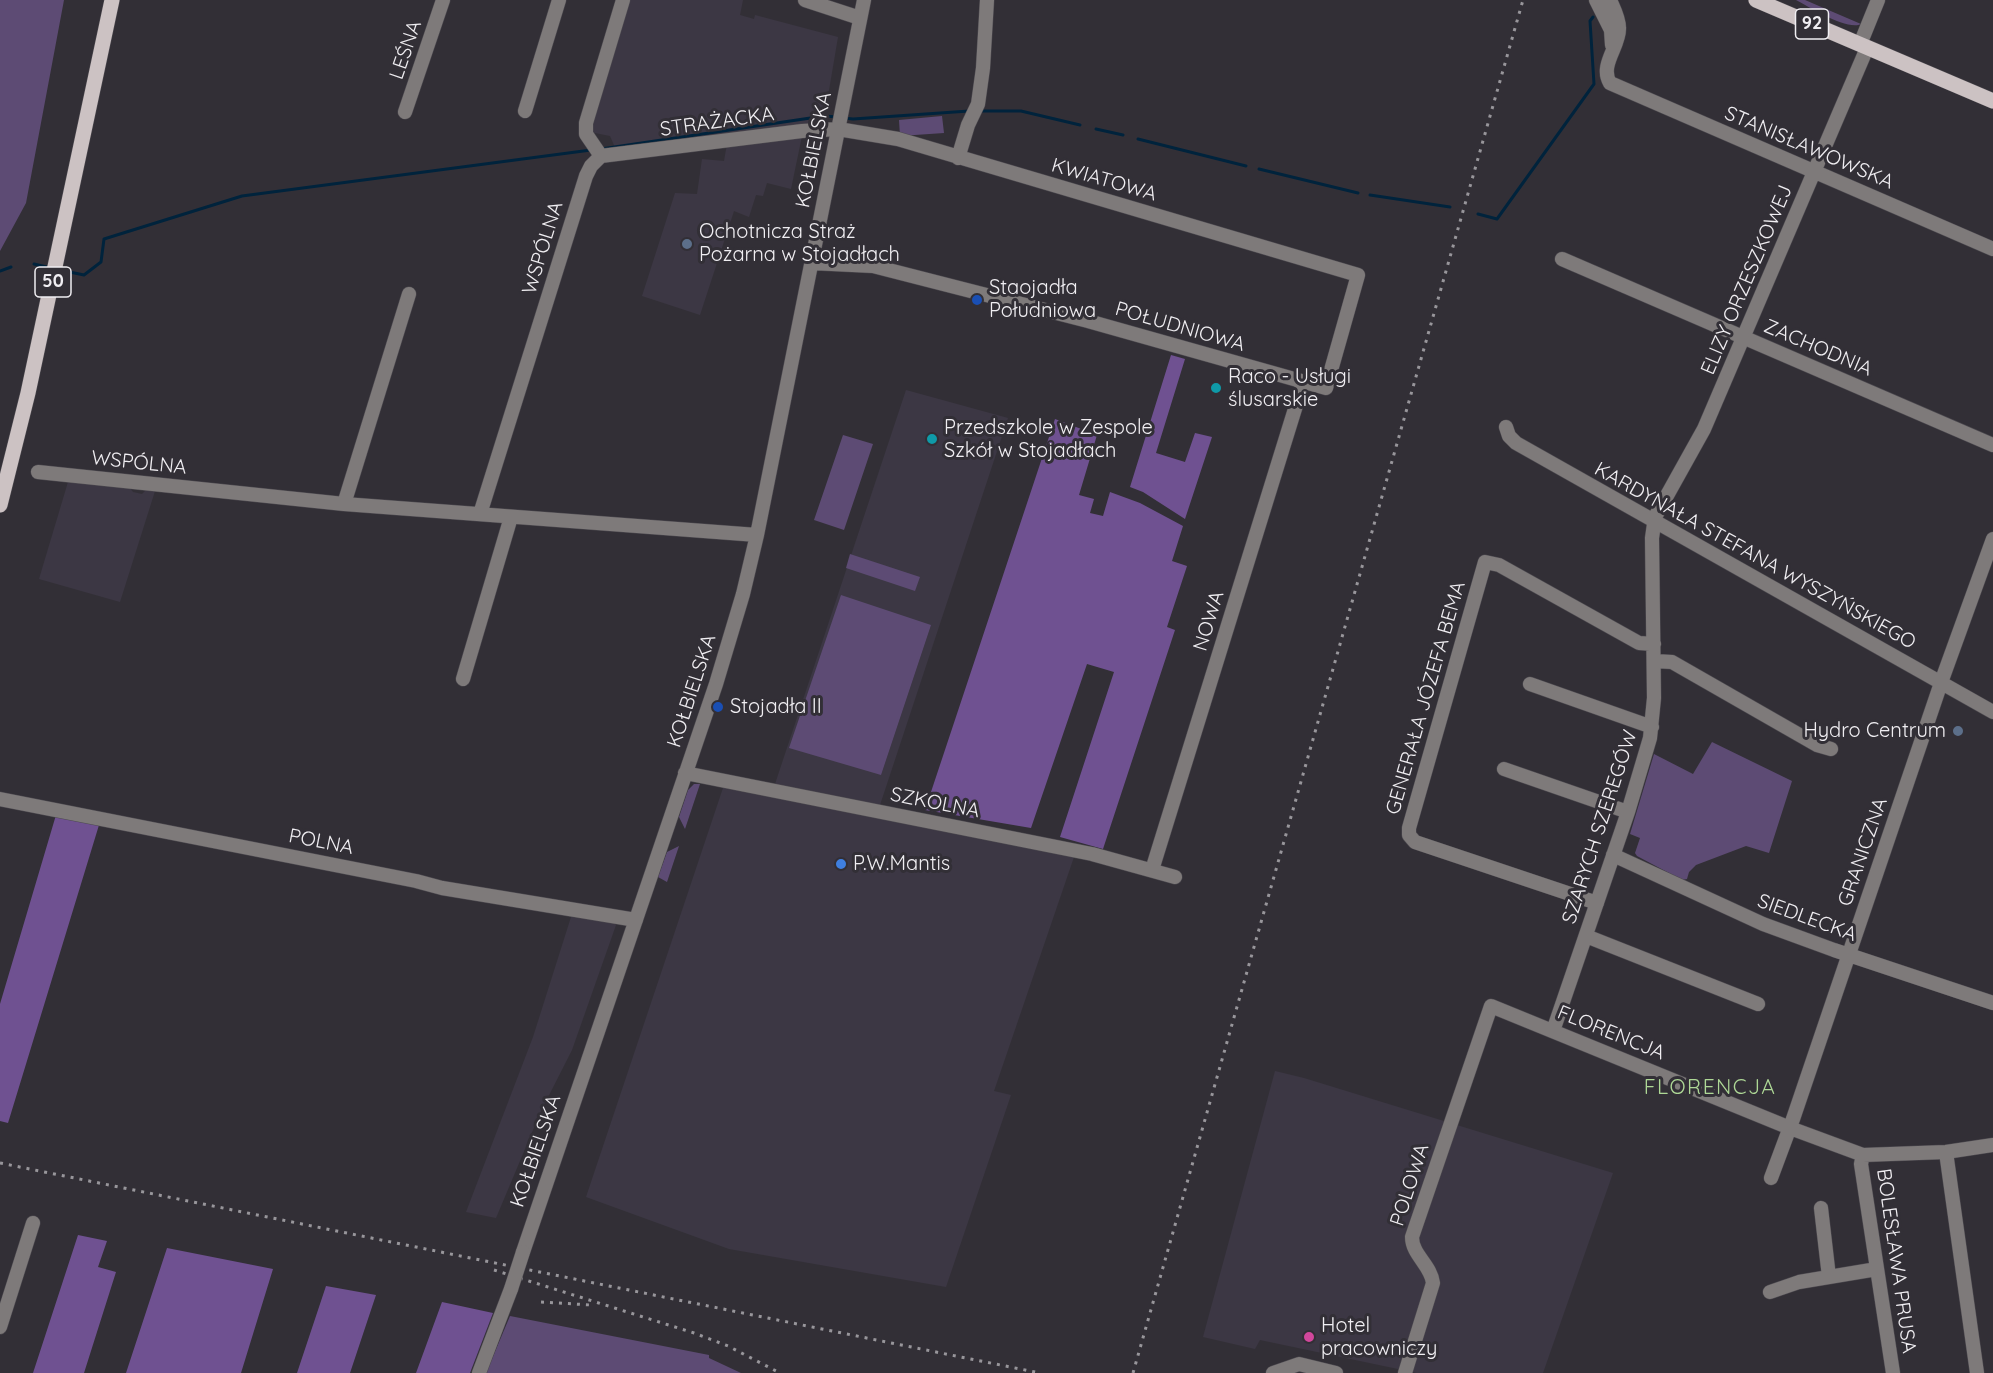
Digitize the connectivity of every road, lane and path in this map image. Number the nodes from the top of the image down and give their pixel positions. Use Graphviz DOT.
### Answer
graph roads {
  1 [pos="112,0"];
  2 [pos="443,0"];
  3 [pos="559,0"];
  4 [pos="623,0"];
  5 [pos="805,0"];
  6 [pos="864,0"];
  7 [pos="987,0"];
  8 [pos="1596,0"];
  9 [pos="1610,0"];
  10 [pos="1756,0"];
  11 [pos="1779,0"];
  12 [pos="1878,0"];
  13 [pos="860,18"];
  14 [pos="1861,39"];
  15 [pos="1612,48"];
  16 [pos="1993,93"];
  17 [pos="1993,101"];
  18 [pos="525,111"];
  19 [pos="405,112"];
  20 [pos="839,122"];
  21 [pos="599,153"];
  22 [pos="958,158"];
  23 [pos="1816,172"];
  24 [pos="1993,249"];
  25 [pos="1562,259"];
  26 [pos="811,263"];
  27 [pos="409,294"];
  28 [pos="1743,337"];
  29 [pos="1303,383"];
  30 [pos="1326,388"];
  31 [pos="1506,427"];
  32 [pos="1993,445"];
  33 [pos="38,472"];
  34 [pos="344,504"];
  35 [pos="0,506"];
  36 [pos="480,514"];
  37 [pos="511,517"];
  38 [pos="1655,522"];
  39 [pos="757,535"];
  40 [pos="1993,539"];
  41 [pos="1654,644"];
  42 [pos="1654,661"];
  43 [pos="464,679"];
  44 [pos="1942,683"];
  45 [pos="1530,684"];
  46 [pos="1993,712"];
  47 [pos="1652,728"];
  48 [pos="1831,749"];
  49 [pos="1504,769"];
  50 [pos="685,773"];
  51 [pos="0,799"];
  52 [pos="1628,812"];
  53 [pos="1613,855"];
  54 [pos="1152,870"];
  55 [pos="1175,877"];
  56 [pos="1597,903"];
  57 [pos="636,920"];
  58 [pos="1586,936"];
  59 [pos="1848,955"];
  60 [pos="1993,1003"];
  61 [pos="1758,1004"];
  62 [pos="1491,1006"];
  63 [pos="1553,1031"];
  64 [pos="1790,1128"];
  65 [pos="1993,1145"];
  66 [pos="1946,1152"];
  67 [pos="1863,1155"];
  68 [pos="1771,1178"];
  69 [pos="1821,1208"];
  70 [pos="33,1223"];
  71 [pos="1877,1269"];
  72 [pos="1829,1277"];
  73 [pos="1770,1292"];
  74 [pos="0,1327"];
  75 [pos="479,1373"];
  76 [pos="1273,1373"];
  77 [pos="1336,1373"];
  78 [pos="1405,1373"];
  79 [pos="1893,1373"];
  80 [pos="1977,1373"];
  1 -- 35 [label="main road, 50"];
  2 -- 19 [label="street, LEŚNA"];
  3 -- 18 [label="street"];
  4 -- 21 [label="street"];
  5 -- 13 [label="street"];
  6 -- 13 [label="street, KOŁBIELSKA"];
  7 -- 22 [label="street"];
  8 -- 15 [label="street"];
  9 -- 15 [label="street"];
  10 -- 14 [label="main road, 92"];
  11 -- 14 [label="main road, 92"];
  12 -- 14 [label="street, ELIZY ORZESZKOWEJ"];
  13 -- 20 [label="street, KOŁBIELSKA"];
  14 -- 16 [label="main road, 92"];
  14 -- 17 [label="main road, 92"];
  14 -- 23 [label="street, ELIZY ORZESZKOWEJ"];
  15 -- 23 [label="street, STANISŁAWOWSKA"];
  20 -- 21 [label="street, STRAŻACKA"];
  20 -- 22 [label="street, KWIATOWA"];
  20 -- 26 [label="street, KOŁBIELSKA"];
  21 -- 36 [label="street, WSPÓLNA"];
  22 -- 30 [label="street, KWIATOWA"];
  23 -- 24 [label="street, STANISŁAWOWSKA"];
  23 -- 28 [label="street, ELIZY ORZESZKOWEJ"];
  25 -- 28 [label="street, ZACHODNIA"];
  26 -- 29 [label="street, POŁUDNIOWA"];
  26 -- 39 [label="street, KOŁBIELSKA"];
  27 -- 34 [label="street"];
  28 -- 32 [label="street, ZACHODNIA"];
  28 -- 38 [label="street, ELIZY ORZESZKOWEJ"];
  29 -- 30 [label="street, POŁUDNIOWA"];
  29 -- 54 [label="street, NOWA"];
  31 -- 38 [label="street, KARDYNAŁA STEFANA WYSZYŃSKIEGO"];
  33 -- 34 [label="street, WSPÓLNA"];
  34 -- 36 [label="street, WSPÓLNA"];
  36 -- 37 [label="street, WSPÓLNA"];
  37 -- 39 [label="street, WSPÓLNA"];
  37 -- 43 [label="street"];
  38 -- 41 [label="street, SZARYCH SZEREGÓW"];
  38 -- 44 [label="street, KARDYNAŁA STEFANA WYSZYŃSKIEGO"];
  39 -- 50 [label="street, KOŁBIELSKA"];
  40 -- 44 [label="street, GRANICZNA"];
  41 -- 42 [label="street, SZARYCH SZEREGÓW"];
  41 -- 56 [label="street, GENERAŁA JÓZEFA BEMA"];
  42 -- 47 [label="street, SZARYCH SZEREGÓW"];
  42 -- 48 [label="street"];
  44 -- 46 [label="street, KARDYNAŁA STEFANA WYSZYŃSKIEGO"];
  44 -- 59 [label="street, GRANICZNA"];
  45 -- 47 [label="street"];
  47 -- 52 [label="street, SZARYCH SZEREGÓW"];
  49 -- 52 [label="street"];
  50 -- 54 [label="street, SZKOLNA"];
  50 -- 57 [label="street, KOŁBIELSKA"];
  51 -- 57 [label="street, POLNA"];
  52 -- 53 [label="street, SZARYCH SZEREGÓW"];
  53 -- 56 [label="street, SZARYCH SZEREGÓW"];
  53 -- 59 [label="street, SIEDLECKA"];
  54 -- 55 [label="street, SZKOLNA"];
  56 -- 58 [label="street, SZARYCH SZEREGÓW"];
  57 -- 75 [label="street, KOŁBIELSKA, bridge"];
  58 -- 61 [label="street"];
  58 -- 63 [label="street, SZARYCH SZEREGÓW"];
  59 -- 60 [label="street, SIEDLECKA"];
  59 -- 64 [label="street, GRANICZNA"];
  62 -- 63 [label="street, FLORENCJA"];
  62 -- 78 [label="street, POLOWA"];
  63 -- 64 [label="street, FLORENCJA"];
  64 -- 67 [label="street, FLORENCJA"];
  64 -- 68 [label="street, GRANICZNA"];
  65 -- 66 [label="street, FLORENCJA"];
  66 -- 67 [label="street, FLORENCJA"];
  66 -- 80 [label="street"];
  67 -- 71 [label="street, BOLESŁAWA PRUSA"];
  69 -- 72 [label="street"];
  70 -- 74 [label="street"];
  71 -- 72 [label="street"];
  71 -- 79 [label="street, BOLESŁAWA PRUSA"];
  72 -- 73 [label="street"];
  76 -- 77 [label="street"];
}
